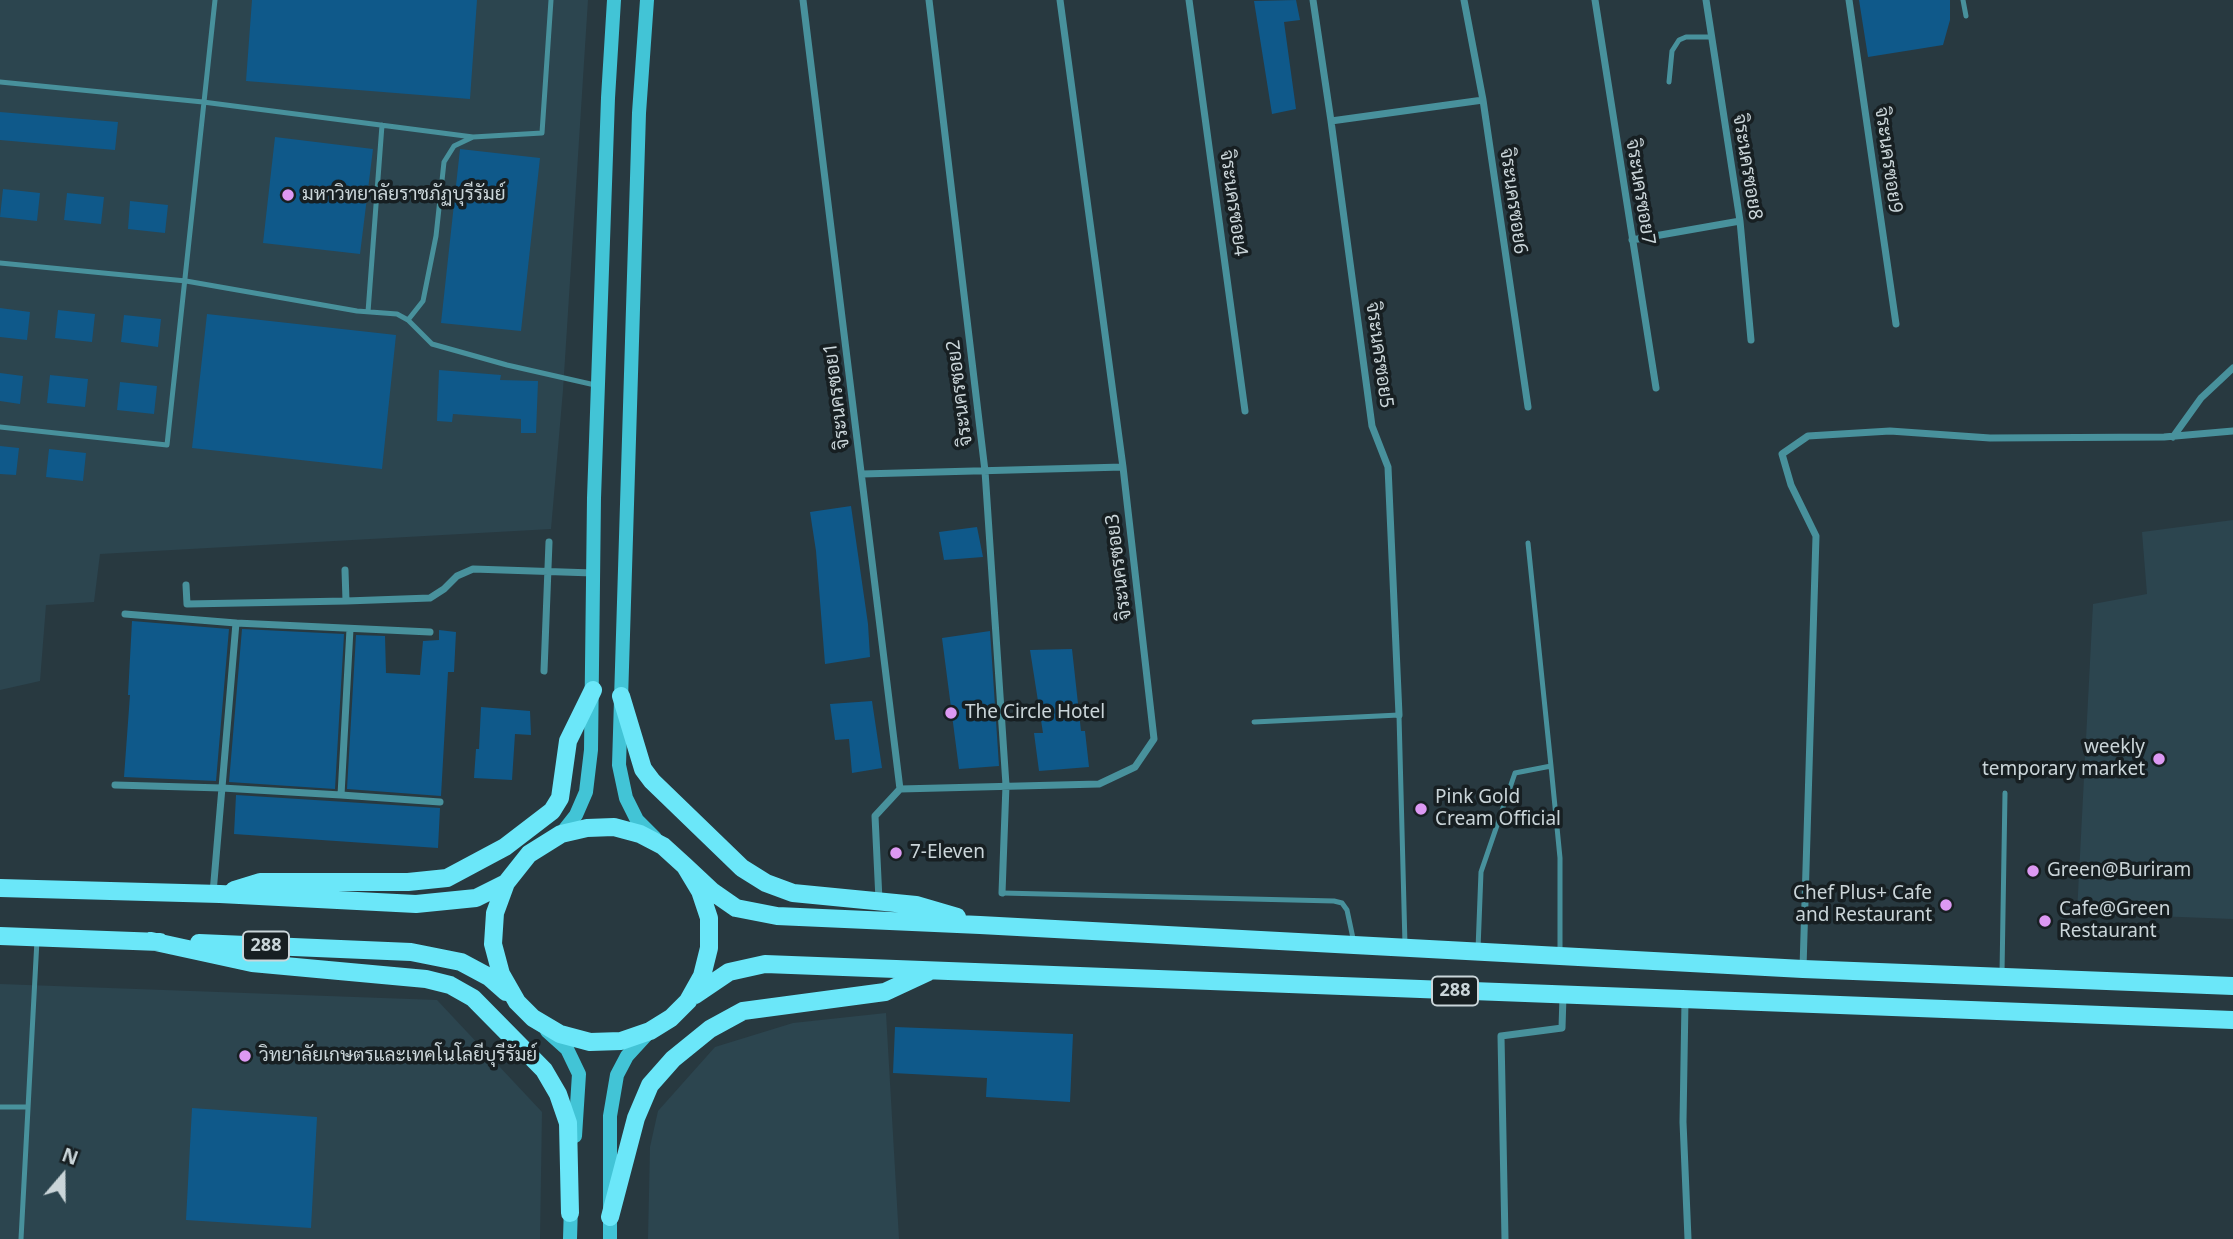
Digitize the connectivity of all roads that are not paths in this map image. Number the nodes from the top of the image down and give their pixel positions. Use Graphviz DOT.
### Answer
graph roads {
  1 [pos="215,0"];
  2 [pos="551,0"];
  3 [pos="614,0"];
  4 [pos="647,0"];
  5 [pos="803,0"];
  6 [pos="929,0"];
  7 [pos="1060,0"];
  8 [pos="1189,0"];
  9 [pos="1313,0"];
  10 [pos="1464,0"];
  11 [pos="1595,0"];
  12 [pos="1706,0"];
  13 [pos="1849,0"];
  14 [pos="1963,0"];
  15 [pos="1966,16"];
  16 [pos="1712,37"];
  17 [pos="0,82"];
  18 [pos="1669,82"];
  19 [pos="1483,100"];
  20 [pos="203,102"];
  21 [pos="1331,121"];
  22 [pos="383,125"];
  23 [pos="473,137"];
  24 [pos="1740,222"];
  25 [pos="1632,240"];
  26 [pos="0,263"];
  27 [pos="186,281"];
  28 [pos="368,312"];
  29 [pos="408,320"];
  30 [pos="1896,324"];
  31 [pos="1751,340"];
  32 [pos="2233,368"];
  33 [pos="598,386"];
  34 [pos="1656,388"];
  35 [pos="1528,407"];
  36 [pos="1245,411"];
  37 [pos="0,427"];
  38 [pos="2233,431"];
  39 [pos="2173,437"];
  40 [pos="1123,467"];
  41 [pos="985,471"];
  42 [pos="862,474"];
  43 [pos="549,542"];
  44 [pos="1528,543"];
  45 [pos="345,570"];
  46 [pos="549,571"];
  47 [pos="594,573"];
  48 [pos="186,585"];
  49 [pos="346,601"];
  50 [pos="125,614"];
  51 [pos="236,623"];
  52 [pos="350,629"];
  53 [pos="429,632"];
  54 [pos="544,671"];
  55 [pos="593,690"];
  56 [pos="621,696"];
  57 [pos="1399,715"];
  58 [pos="1254,722"];
  59 [pos="1551,766"];
  60 [pos="115,785"];
  61 [pos="1006,785"];
  62 [pos="222,788"];
  63 [pos="900,789"];
  64 [pos="2005,793"];
  65 [pos="341,795"];
  66 [pos="440,802"];
  67 [pos="561,834"];
  68 [pos="663,846"];
  69 [pos="685,866"];
  70 [pos="506,883"];
  71 [pos="0,888"];
  72 [pos="1002,893"];
  73 [pos="217,894"];
  74 [pos="879,901"];
  75 [pos="980,925"];
  76 [pos="0,936"];
  77 [pos="38,937"];
  78 [pos="151,941"];
  79 [pos="1355,946"];
  80 [pos="1405,949"];
  81 [pos="1478,952"];
  82 [pos="1560,954"];
  83 [pos="1803,969"];
  84 [pos="931,970"];
  85 [pos="2002,977"];
  86 [pos="2233,986"];
  87 [pos="1563,995"];
  88 [pos="1685,1000"];
  89 [pos="688,1001"];
  90 [pos="517,1002"];
  91 [pos="533,1018"];
  92 [pos="2233,1020"];
  93 [pos="650,1031"];
  94 [pos="0,1107"];
  95 [pos="27,1107"];
  96 [pos="570,1213"];
  97 [pos="610,1217"];
  98 [pos="21,1239"];
  99 [pos="569,1239"];
  100 [pos="610,1239"];
  101 [pos="1505,1239"];
  102 [pos="1688,1239"];
  1 -- 20 [label="lane"];
  2 -- 23 [label="lane"];
  3 -- 33 [label="main road"];
  4 -- 56 [label="main road"];
  5 -- 42 [label="street, จิระนครซอย1"];
  6 -- 41 [label="street, จิระนครซอย2"];
  7 -- 40 [label="street, จิระนครซอย3"];
  8 -- 36 [label="street, จิระนครซอย4"];
  9 -- 21 [label="street, จิระนครซอย5"];
  10 -- 19 [label="street, จิระนครซอย6"];
  11 -- 25 [label="street, จิระนครซอย7"];
  12 -- 16 [label="street, จิระนครซอย8"];
  13 -- 30 [label="street, จิระนครซอย9"];
  14 -- 15 [label="lane"];
  16 -- 18 [label="lane"];
  16 -- 24 [label="street, จิระนครซอย8"];
  17 -- 20 [label="lane"];
  19 -- 21 [label="street"];
  19 -- 35 [label="street, จิระนครซอย6"];
  20 -- 22 [label="lane"];
  20 -- 27 [label="lane"];
  21 -- 57 [label="street, จิระนครซอย5"];
  22 -- 23 [label="lane"];
  22 -- 28 [label="lane"];
  23 -- 29 [label="lane"];
  24 -- 25 [label="street"];
  24 -- 31 [label="street, จิระนครซอย8"];
  25 -- 34 [label="street, จิระนครซอย7"];
  26 -- 27 [label="lane"];
  27 -- 28 [label="lane"];
  27 -- 37 [label="lane"];
  28 -- 29 [label="lane"];
  29 -- 33 [label="lane"];
  32 -- 39 [label="street"];
  33 -- 47 [label="main road"];
  38 -- 39 [label="street"];
  39 -- 83 [label="street"];
  40 -- 41 [label="street"];
  40 -- 61 [label="street, จิระนครซอย3"];
  41 -- 42 [label="street"];
  41 -- 61 [label="street, จิระนครซอย2"];
  42 -- 63 [label="street, จิระนครซอย1"];
  43 -- 46 [label="street"];
  44 -- 59 [label="lane"];
  45 -- 49 [label="street"];
  46 -- 47 [label="street"];
  46 -- 49 [label="street"];
  46 -- 54 [label="street"];
  47 -- 55 [label="main road"];
  48 -- 49 [label="street"];
  50 -- 51 [label="street"];
  51 -- 52 [label="street"];
  51 -- 62 [label="street"];
  52 -- 53 [label="street"];
  52 -- 65 [label="street"];
  55 -- 67 [label="main road"];
  55 -- 73 [label="main road"];
  56 -- 68 [label="main road"];
  56 -- 74 [label="main road"];
  57 -- 58 [label="lane"];
  57 -- 80 [label="lane"];
  59 -- 81 [label="lane"];
  59 -- 82 [label="lane"];
  60 -- 62 [label="street"];
  61 -- 63 [label="street, จิระนครซอย3"];
  61 -- 72 [label="street, จิระนครซอย2"];
  62 -- 65 [label="street"];
  62 -- 73 [label="street"];
  63 -- 74 [label="street"];
  64 -- 85 [label="lane"];
  65 -- 66 [label="street"];
  67 -- 68 [label="main road"];
  67 -- 70 [label="main road"];
  68 -- 69 [label="main road"];
  69 -- 75 [label="main road, 288"];
  69 -- 89 [label="main road"];
  70 -- 73 [label="main road"];
  70 -- 90 [label="main road"];
  71 -- 73 [label="main road"];
  72 -- 79 [label="lane"];
  74 -- 75 [label="main road"];
  75 -- 79 [label="main road, 288"];
  76 -- 77 [label="main road, 288"];
  77 -- 78 [label="main road, 288"];
  77 -- 95 [label="lane"];
  78 -- 90 [label="main road, 288"];
  78 -- 96 [label="main road"];
  79 -- 80 [label="main road, 288"];
  80 -- 81 [label="main road, 288"];
  81 -- 82 [label="main road, 288"];
  82 -- 83 [label="main road, 288"];
  83 -- 85 [label="main road, 288"];
  84 -- 87 [label="main road, 288"];
  84 -- 89 [label="main road, 288"];
  84 -- 97 [label="main road"];
  85 -- 86 [label="main road, 288"];
  87 -- 88 [label="main road, 288"];
  87 -- 101 [label="street"];
  88 -- 92 [label="main road, 288"];
  88 -- 102 [label="street"];
  89 -- 93 [label="main road"];
  90 -- 91 [label="main road"];
  91 -- 93 [label="main road"];
  91 -- 96 [label="main road"];
  93 -- 97 [label="main road"];
  94 -- 95 [label="lane"];
  95 -- 98 [label="lane"];
  96 -- 99 [label="main road"];
  97 -- 100 [label="main road"];
}
